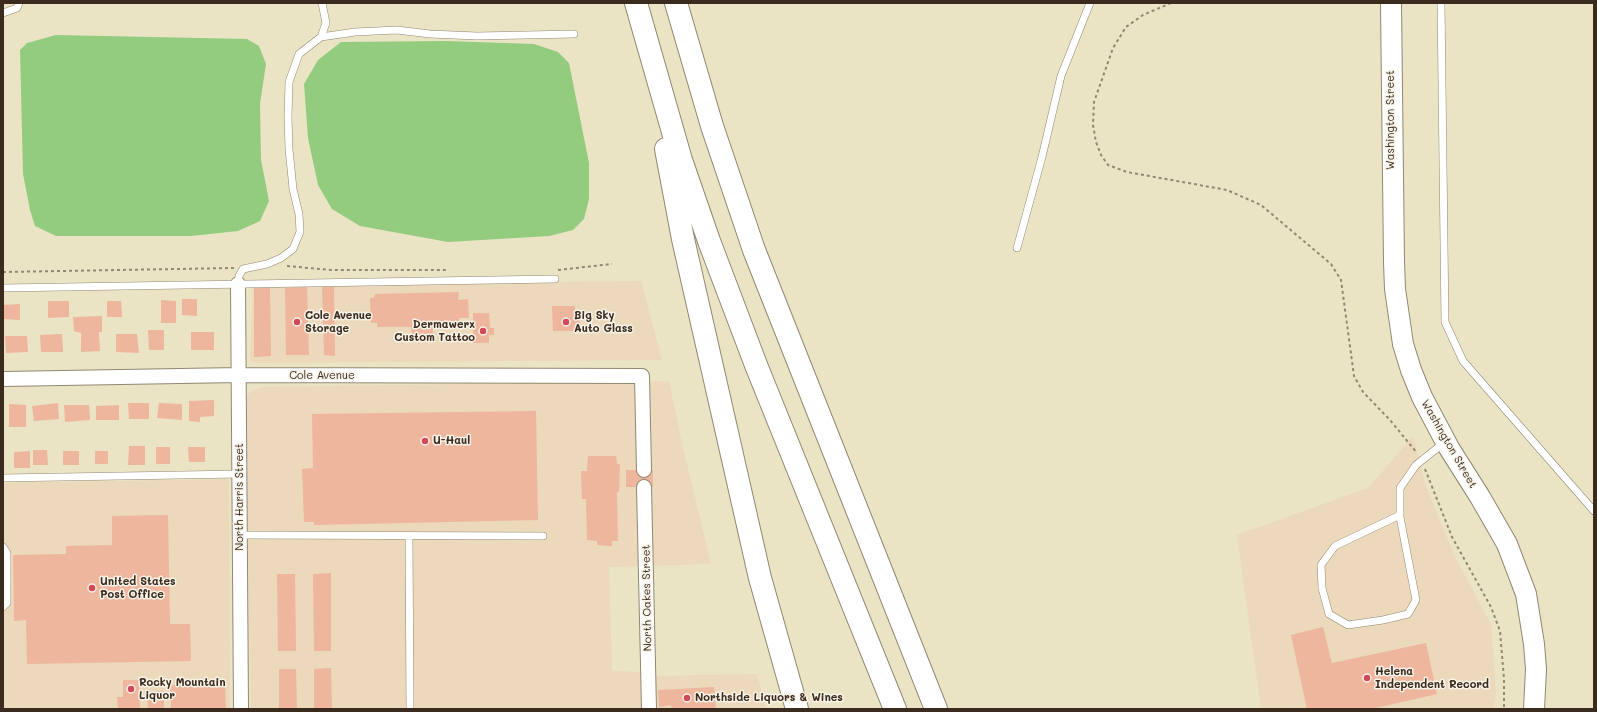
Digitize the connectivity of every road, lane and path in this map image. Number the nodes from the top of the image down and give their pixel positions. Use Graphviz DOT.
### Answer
graph roads {
  1 [pos="19,3"];
  2 [pos="322,3"];
  3 [pos="636,3"];
  4 [pos="676,3"];
  5 [pos="1090,3"];
  6 [pos="1171,3"];
  7 [pos="1391,3"];
  8 [pos="1441,3"];
  9 [pos="3,14"];
  10 [pos="574,34"];
  11 [pos="644,34"];
  12 [pos="321,36"];
  13 [pos="1018,248"];
  14 [pos="268,264"];
  15 [pos="612,264"];
  16 [pos="243,269"];
  17 [pos="451,270"];
  18 [pos="551,270"];
  19 [pos="3,272"];
  20 [pos="555,279"];
  21 [pos="238,284"];
  22 [pos="3,288"];
  23 [pos="239,376"];
  24 [pos="3,379"];
  25 [pos="1446,442"];
  26 [pos="1422,460"];
  27 [pos="644,470"];
  28 [pos="240,474"];
  29 [pos="3,478"];
  30 [pos="644,487"];
  31 [pos="1594,511"];
  32 [pos="1400,514"];
  33 [pos="240,535"];
  34 [pos="409,536"];
  35 [pos="543,536"];
  36 [pos="3,547"];
  37 [pos="3,608"];
  38 [pos="795,707"];
  39 [pos="241,709"];
  40 [pos="410,709"];
  41 [pos="649,709"];
  42 [pos="895,709"];
  43 [pos="936,709"];
  44 [pos="1504,709"];
  45 [pos="1534,709"];
  1 -- 9 [label="lane"];
  2 -- 12 [label="lane"];
  3 -- 11 [label="highway"];
  4 -- 43 [label="highway"];
  5 -- 13 [label="lane"];
  6 -- 26 [label="path"];
  7 -- 25 [label="main road, Washington Street"];
  8 -- 31 [label="lane"];
  10 -- 12 [label="lane"];
  11 -- 38 [label="highway"];
  11 -- 42 [label="highway"];
  12 -- 14 [label="lane"];
  14 -- 16 [label="lane"];
  14 -- 17 [label="path"];
  15 -- 18 [label="path"];
  16 -- 19 [label="path"];
  16 -- 21 [label="lane"];
  20 -- 21 [label="lane"];
  21 -- 22 [label="lane"];
  21 -- 23 [label="street, North Harris Street"];
  23 -- 24 [label="street, Cole Avenue"];
  23 -- 27 [label="street, Cole Avenue"];
  23 -- 28 [label="street, North Harris Street"];
  25 -- 26 [label="lane"];
  25 -- 45 [label="main road, Washington Street"];
  26 -- 32 [label="lane"];
  26 -- 44 [label="path"];
  28 -- 29 [label="lane"];
  28 -- 33 [label="street, North Harris Street"];
  30 -- 41 [label="street, North Oakes Street"];
  32 -- 32 [label="lane"];
  33 -- 34 [label="lane"];
  33 -- 39 [label="street, North Harris Street"];
  34 -- 35 [label="lane"];
  34 -- 40 [label="lane"];
  36 -- 37 [label="lane"];
}
